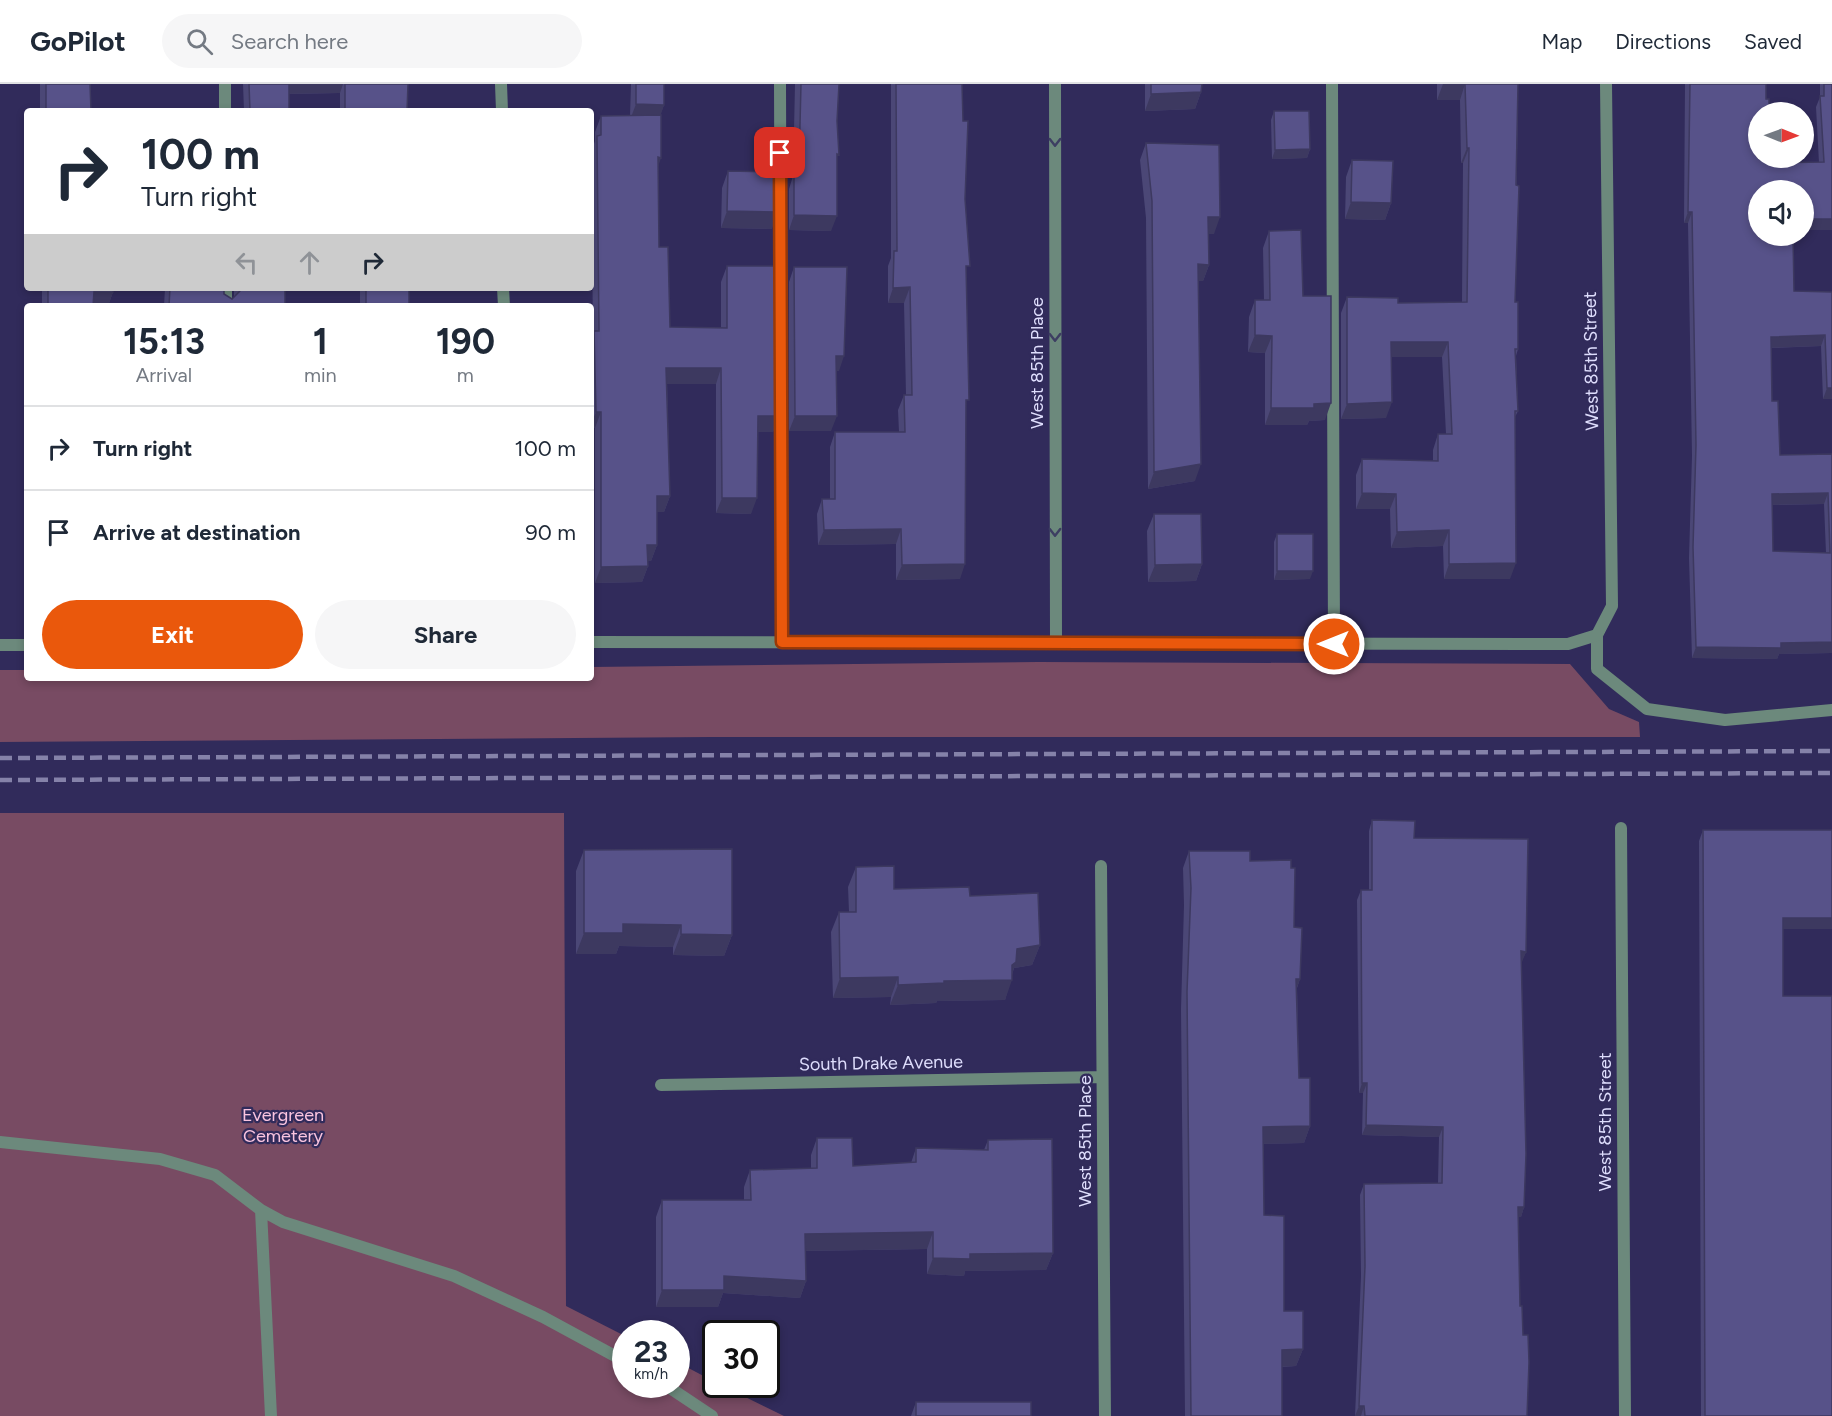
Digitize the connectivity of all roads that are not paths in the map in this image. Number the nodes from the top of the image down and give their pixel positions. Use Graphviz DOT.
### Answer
graph roads {
  1 [pos="225,84"];
  2 [pos="501,84"];
  3 [pos="780,84"];
  4 [pos="1055,84"];
  5 [pos="1332,84"];
  6 [pos="1606,84"];
  7 [pos="225,108"];
  8 [pos="502,108"];
  9 [pos="1597,635"];
  10 [pos="594,642"];
  11 [pos="782,642"];
  12 [pos="1056,642"];
  13 [pos="1334,644"];
  14 [pos="0,645"];
  15 [pos="24,645"];
  16 [pos="1832,710"];
  17 [pos="1621,828"];
  18 [pos="1101,866"];
  19 [pos="1102,1077"];
  20 [pos="661,1085"];
  21 [pos="0,1142"];
  22 [pos="261,1210"];
  23 [pos="612,1354"];
  24 [pos="685,1398"];
  25 [pos="271,1416"];
  26 [pos="712,1416"];
  27 [pos="1105,1416"];
  28 [pos="1625,1416"];
  1 -- 7 [label="street"];
  2 -- 8 [label="street"];
  3 -- 11 [label="street"];
  4 -- 12 [label="street, West 85th Place, one-way"];
  5 -- 13 [label="street"];
  6 -- 9 [label="street, West 85th Street"];
  9 -- 13 [label="street"];
  9 -- 16 [label="street"];
  10 -- 11 [label="street"];
  11 -- 12 [label="street"];
  12 -- 13 [label="street"];
  14 -- 15 [label="street"];
  17 -- 28 [label="street, West 85th Street"];
  18 -- 19 [label="street, West 85th Place"];
  19 -- 20 [label="street, South Drake Avenue"];
  19 -- 27 [label="street, West 85th Place"];
  21 -- 22 [label="street"];
  22 -- 23 [label="street"];
  22 -- 25 [label="street"];
  24 -- 26 [label="street"];
}
